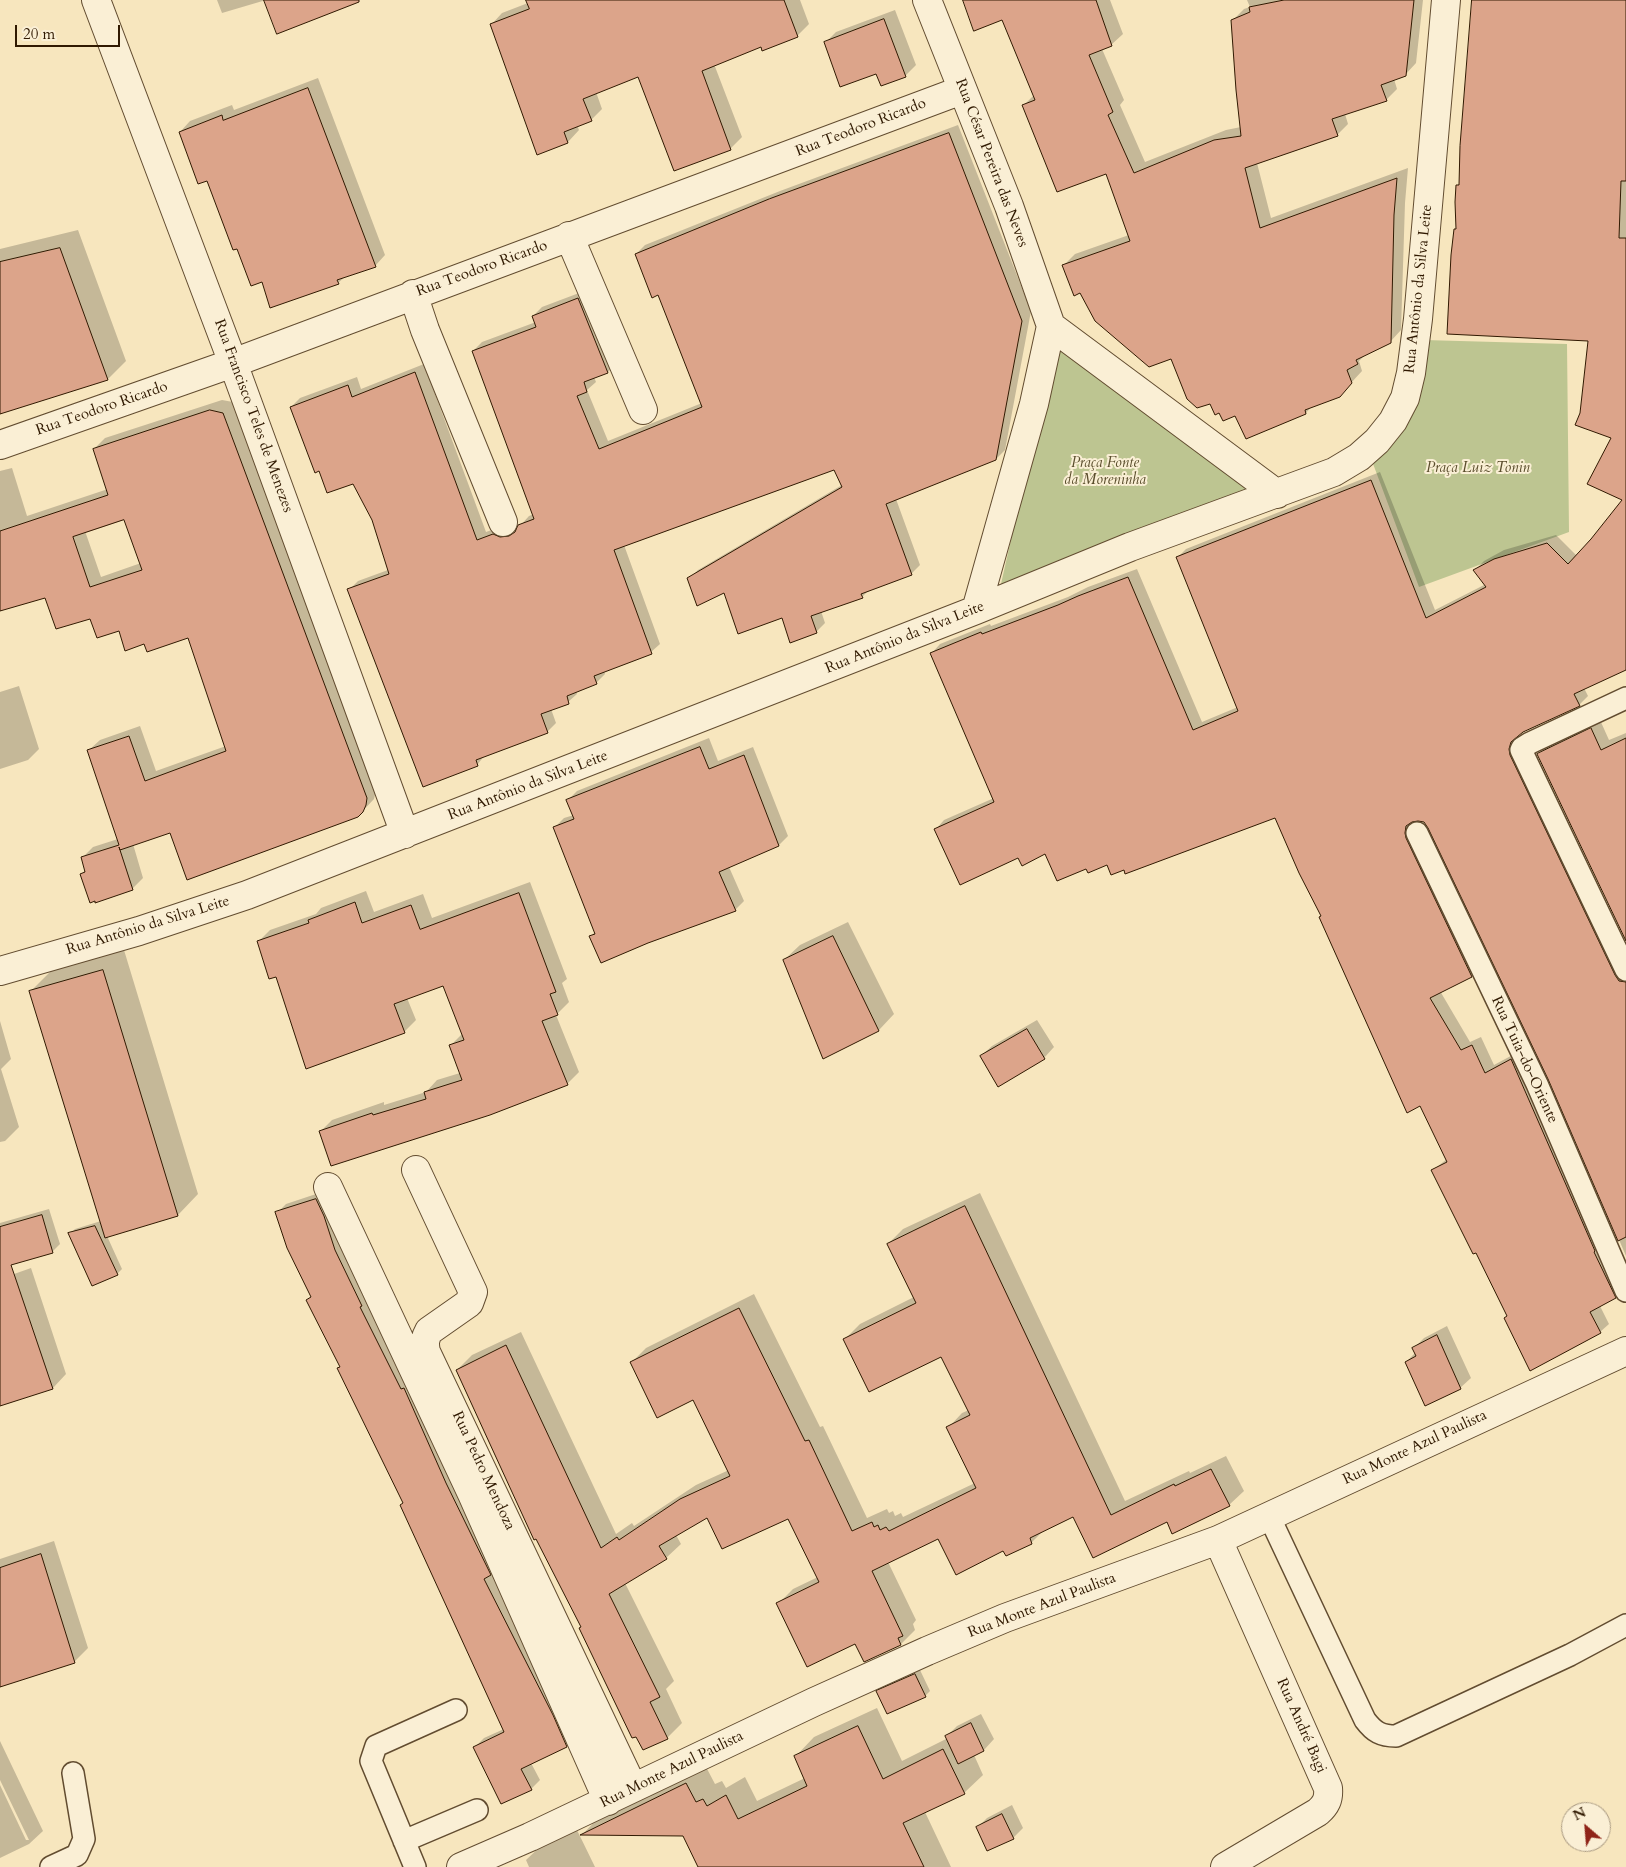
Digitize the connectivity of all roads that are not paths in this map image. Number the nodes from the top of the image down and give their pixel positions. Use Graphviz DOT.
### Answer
graph roads {
  1 [pos="96,0"];
  2 [pos="927,0"];
  3 [pos="1446,0"];
  4 [pos="962,90"];
  5 [pos="569,236"];
  6 [pos="413,294"];
  7 [pos="1051,326"];
  8 [pos="234,363"];
  9 [pos="643,410"];
  10 [pos="0,445"];
  11 [pos="1277,494"];
  12 [pos="503,522"];
  13 [pos="976,610"];
  14 [pos="1626,698"];
  15 [pos="1417,833"];
  16 [pos="406,834"];
  17 [pos="0,970"];
  18 [pos="1626,970"];
  19 [pos="416,1170"];
  20 [pos="328,1187"];
  21 [pos="1626,1291"];
  22 [pos="1626,1351"];
  23 [pos="1269,1516"];
  24 [pos="1218,1540"];
  25 [pos="1626,1625"];
  26 [pos="456,1710"];
  27 [pos="73,1773"];
  28 [pos="633,1788"];
  29 [pos="608,1801"];
  30 [pos="477,1810"];
  31 [pos="404,1840"];
  32 [pos="51,1867"];
  33 [pos="414,1867"];
  34 [pos="461,1867"];
  35 [pos="1225,1867"];
  1 -- 8 [label="street, Rua Francisco Teles de Menezes"];
  2 -- 4 [label="street, Rua César Pereira das Neves"];
  3 -- 11 [label="street, Rua Antônio da Silva Leite"];
  4 -- 5 [label="street, Rua Teodoro Ricardo"];
  4 -- 7 [label="street, Rua César Pereira das Neves"];
  5 -- 6 [label="street, Rua Teodoro Ricardo"];
  5 -- 9 [label="street"];
  6 -- 8 [label="street, Rua Teodoro Ricardo"];
  6 -- 12 [label="street"];
  7 -- 11 [label="street"];
  7 -- 13 [label="street"];
  8 -- 10 [label="street, Rua Teodoro Ricardo"];
  8 -- 16 [label="street, Rua Francisco Teles de Menezes"];
  11 -- 13 [label="street, Rua Antônio da Silva Leite"];
  13 -- 16 [label="street, Rua Antônio da Silva Leite"];
  14 -- 18 [label="lane"];
  15 -- 21 [label="lane, Rua Tuia-do-Oriente"];
  16 -- 17 [label="street, Rua Antônio da Silva Leite"];
  19 -- 28 [label="street, Rua Pedro Mendoza"];
  20 -- 29 [label="street, Rua Pedro Mendoza"];
  22 -- 23 [label="street, Rua Monte Azul Paulista"];
  23 -- 24 [label="street, Rua Monte Azul Paulista"];
  23 -- 25 [label="lane"];
  24 -- 28 [label="street, Rua Monte Azul Paulista"];
  24 -- 35 [label="street, Rua André Bagi"];
  26 -- 31 [label="lane"];
  27 -- 32 [label="lane"];
  28 -- 29 [label="street, Rua Monte Azul Paulista"];
  29 -- 34 [label="street, Rua Monte Azul Paulista"];
  30 -- 31 [label="lane"];
  31 -- 33 [label="lane"];
}
